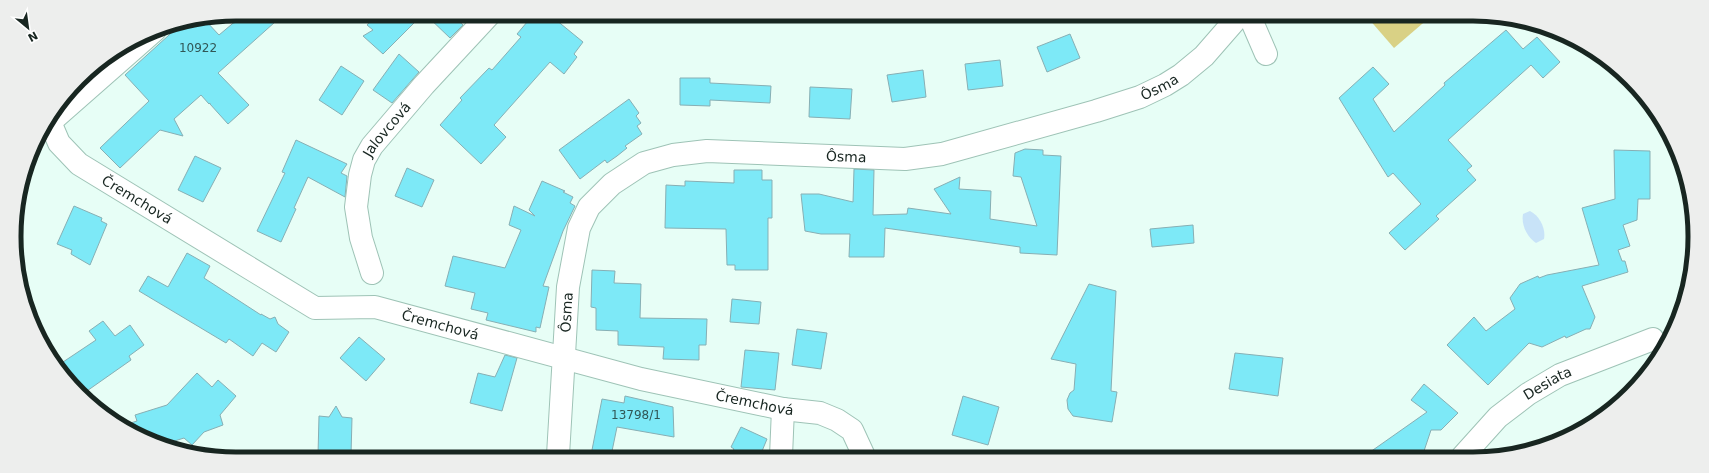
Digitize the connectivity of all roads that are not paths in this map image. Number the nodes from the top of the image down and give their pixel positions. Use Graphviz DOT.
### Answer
graph roads {
  1 [pos="484,21"];
  2 [pos="1238,21"];
  3 [pos="1241,21"];
  4 [pos="139,44"];
  5 [pos="1266,54"];
  6 [pos="59,114"];
  7 [pos="51,127"];
  8 [pos="372,273"];
  9 [pos="1653,339"];
  10 [pos="564,358"];
  11 [pos="783,409"];
  12 [pos="558,452"];
  13 [pos="781,452"];
  14 [pos="862,452"];
  15 [pos="1466,452"];
  1 -- 8 [label="street, Jalovcová"];
  2 -- 10 [label="street, Ôsma"];
  3 -- 5 [label="street"];
  4 -- 6 [label="street"];
  7 -- 10 [label="street, Čremchová"];
  9 -- 15 [label="street, Desiata"];
  10 -- 11 [label="street, Čremchová"];
  10 -- 12 [label="street, Ôsma"];
  11 -- 13 [label="street"];
  11 -- 14 [label="street, Čremchová"];
}
